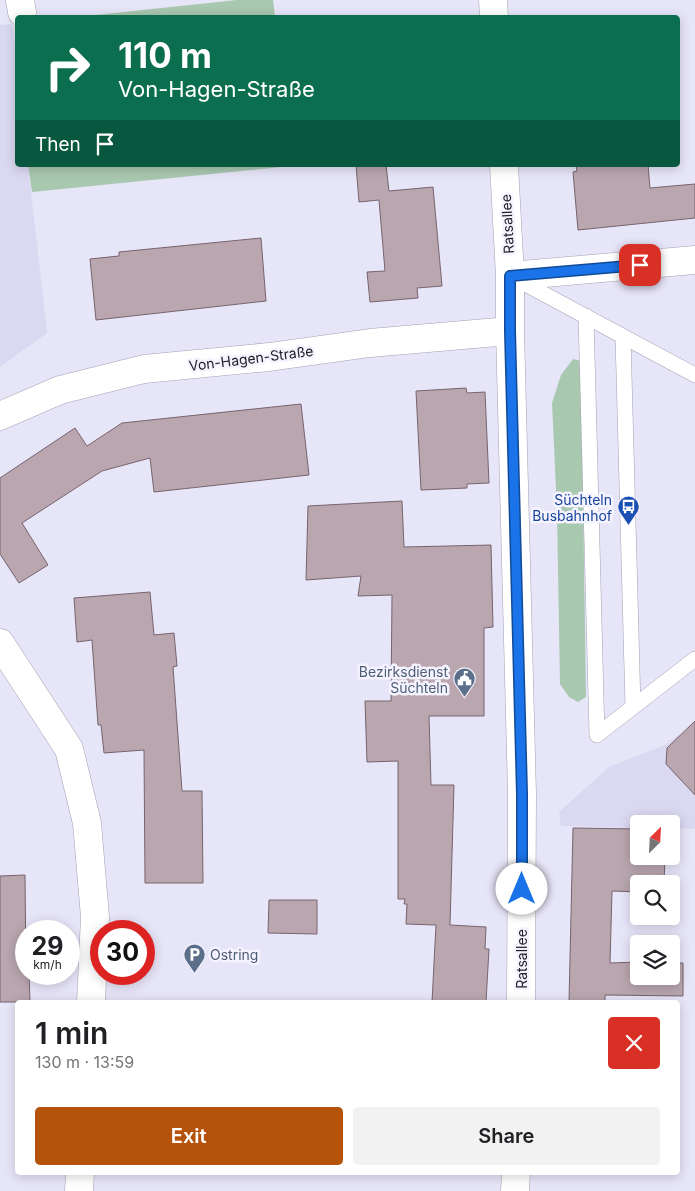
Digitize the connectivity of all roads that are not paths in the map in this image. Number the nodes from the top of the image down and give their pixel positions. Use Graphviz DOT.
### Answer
graph roads {
  1 [pos="493,0"];
  2 [pos="494,15"];
  3 [pos="504,167"];
  4 [pos="695,260"];
  5 [pos="510,276"];
  6 [pos="586,316"];
  7 [pos="510,331"];
  8 [pos="623,337"];
  9 [pos="695,375"];
  10 [pos="0,416"];
  11 [pos="0,643"];
  12 [pos="695,659"];
  13 [pos="632,707"];
  14 [pos="91,1000"];
  15 [pos="521,1000"];
  16 [pos="80,1175"];
  17 [pos="516,1175"];
  18 [pos="79,1191"];
  19 [pos="515,1191"];
  1 -- 2 [label="street"];
  3 -- 5 [label="street, Ratsallee"];
  4 -- 5 [label="street"];
  5 -- 6 [label="lane"];
  5 -- 7 [label="street, Ratsallee"];
  6 -- 8 [label="lane"];
  6 -- 13 [label="lane"];
  7 -- 10 [label="street, Von-Hagen-Straße"];
  7 -- 15 [label="street, Ratsallee"];
  8 -- 9 [label="lane"];
  8 -- 13 [label="lane"];
  11 -- 14 [label="street"];
  12 -- 13 [label="lane"];
  16 -- 18 [label="street"];
  17 -- 19 [label="street"];
}
